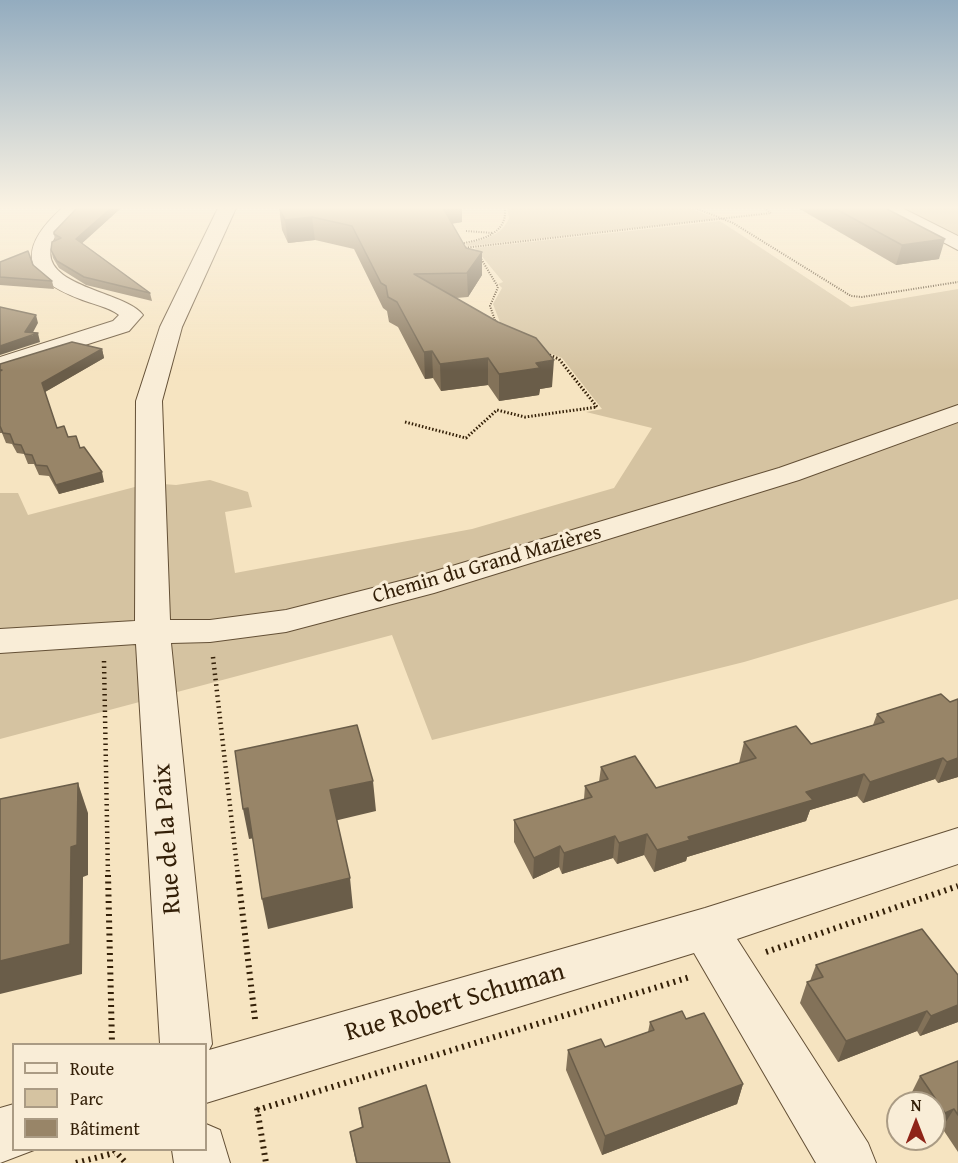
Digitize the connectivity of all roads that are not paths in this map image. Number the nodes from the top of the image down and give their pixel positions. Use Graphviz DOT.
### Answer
graph roads {
  1 [pos="28,262"];
  2 [pos="201,262"];
  3 [pos="176,317"];
  4 [pos="130,318"];
  5 [pos="0,365"];
  6 [pos="958,413"];
  7 [pos="153,633"];
  8 [pos="0,641"];
  9 [pos="958,846"];
  10 [pos="717,947"];
  11 [pos="186,1043"];
  12 [pos="207,1077"];
  13 [pos="848,1163"];
  1 -- 4 [label="street"];
  2 -- 3 [label="street, Rue de la Paix"];
  3 -- 4 [label="street"];
  3 -- 7 [label="street, Rue de la Paix"];
  4 -- 5 [label="street"];
  6 -- 7 [label="street, Chemin du Grand Mazières"];
  7 -- 8 [label="street, Chemin du Grand Mazières"];
  7 -- 11 [label="street, Rue de la Paix"];
  9 -- 10 [label="street, Rue Robert Schuman"];
  10 -- 12 [label="street, Rue Robert Schuman"];
  10 -- 13 [label="street"];
}
